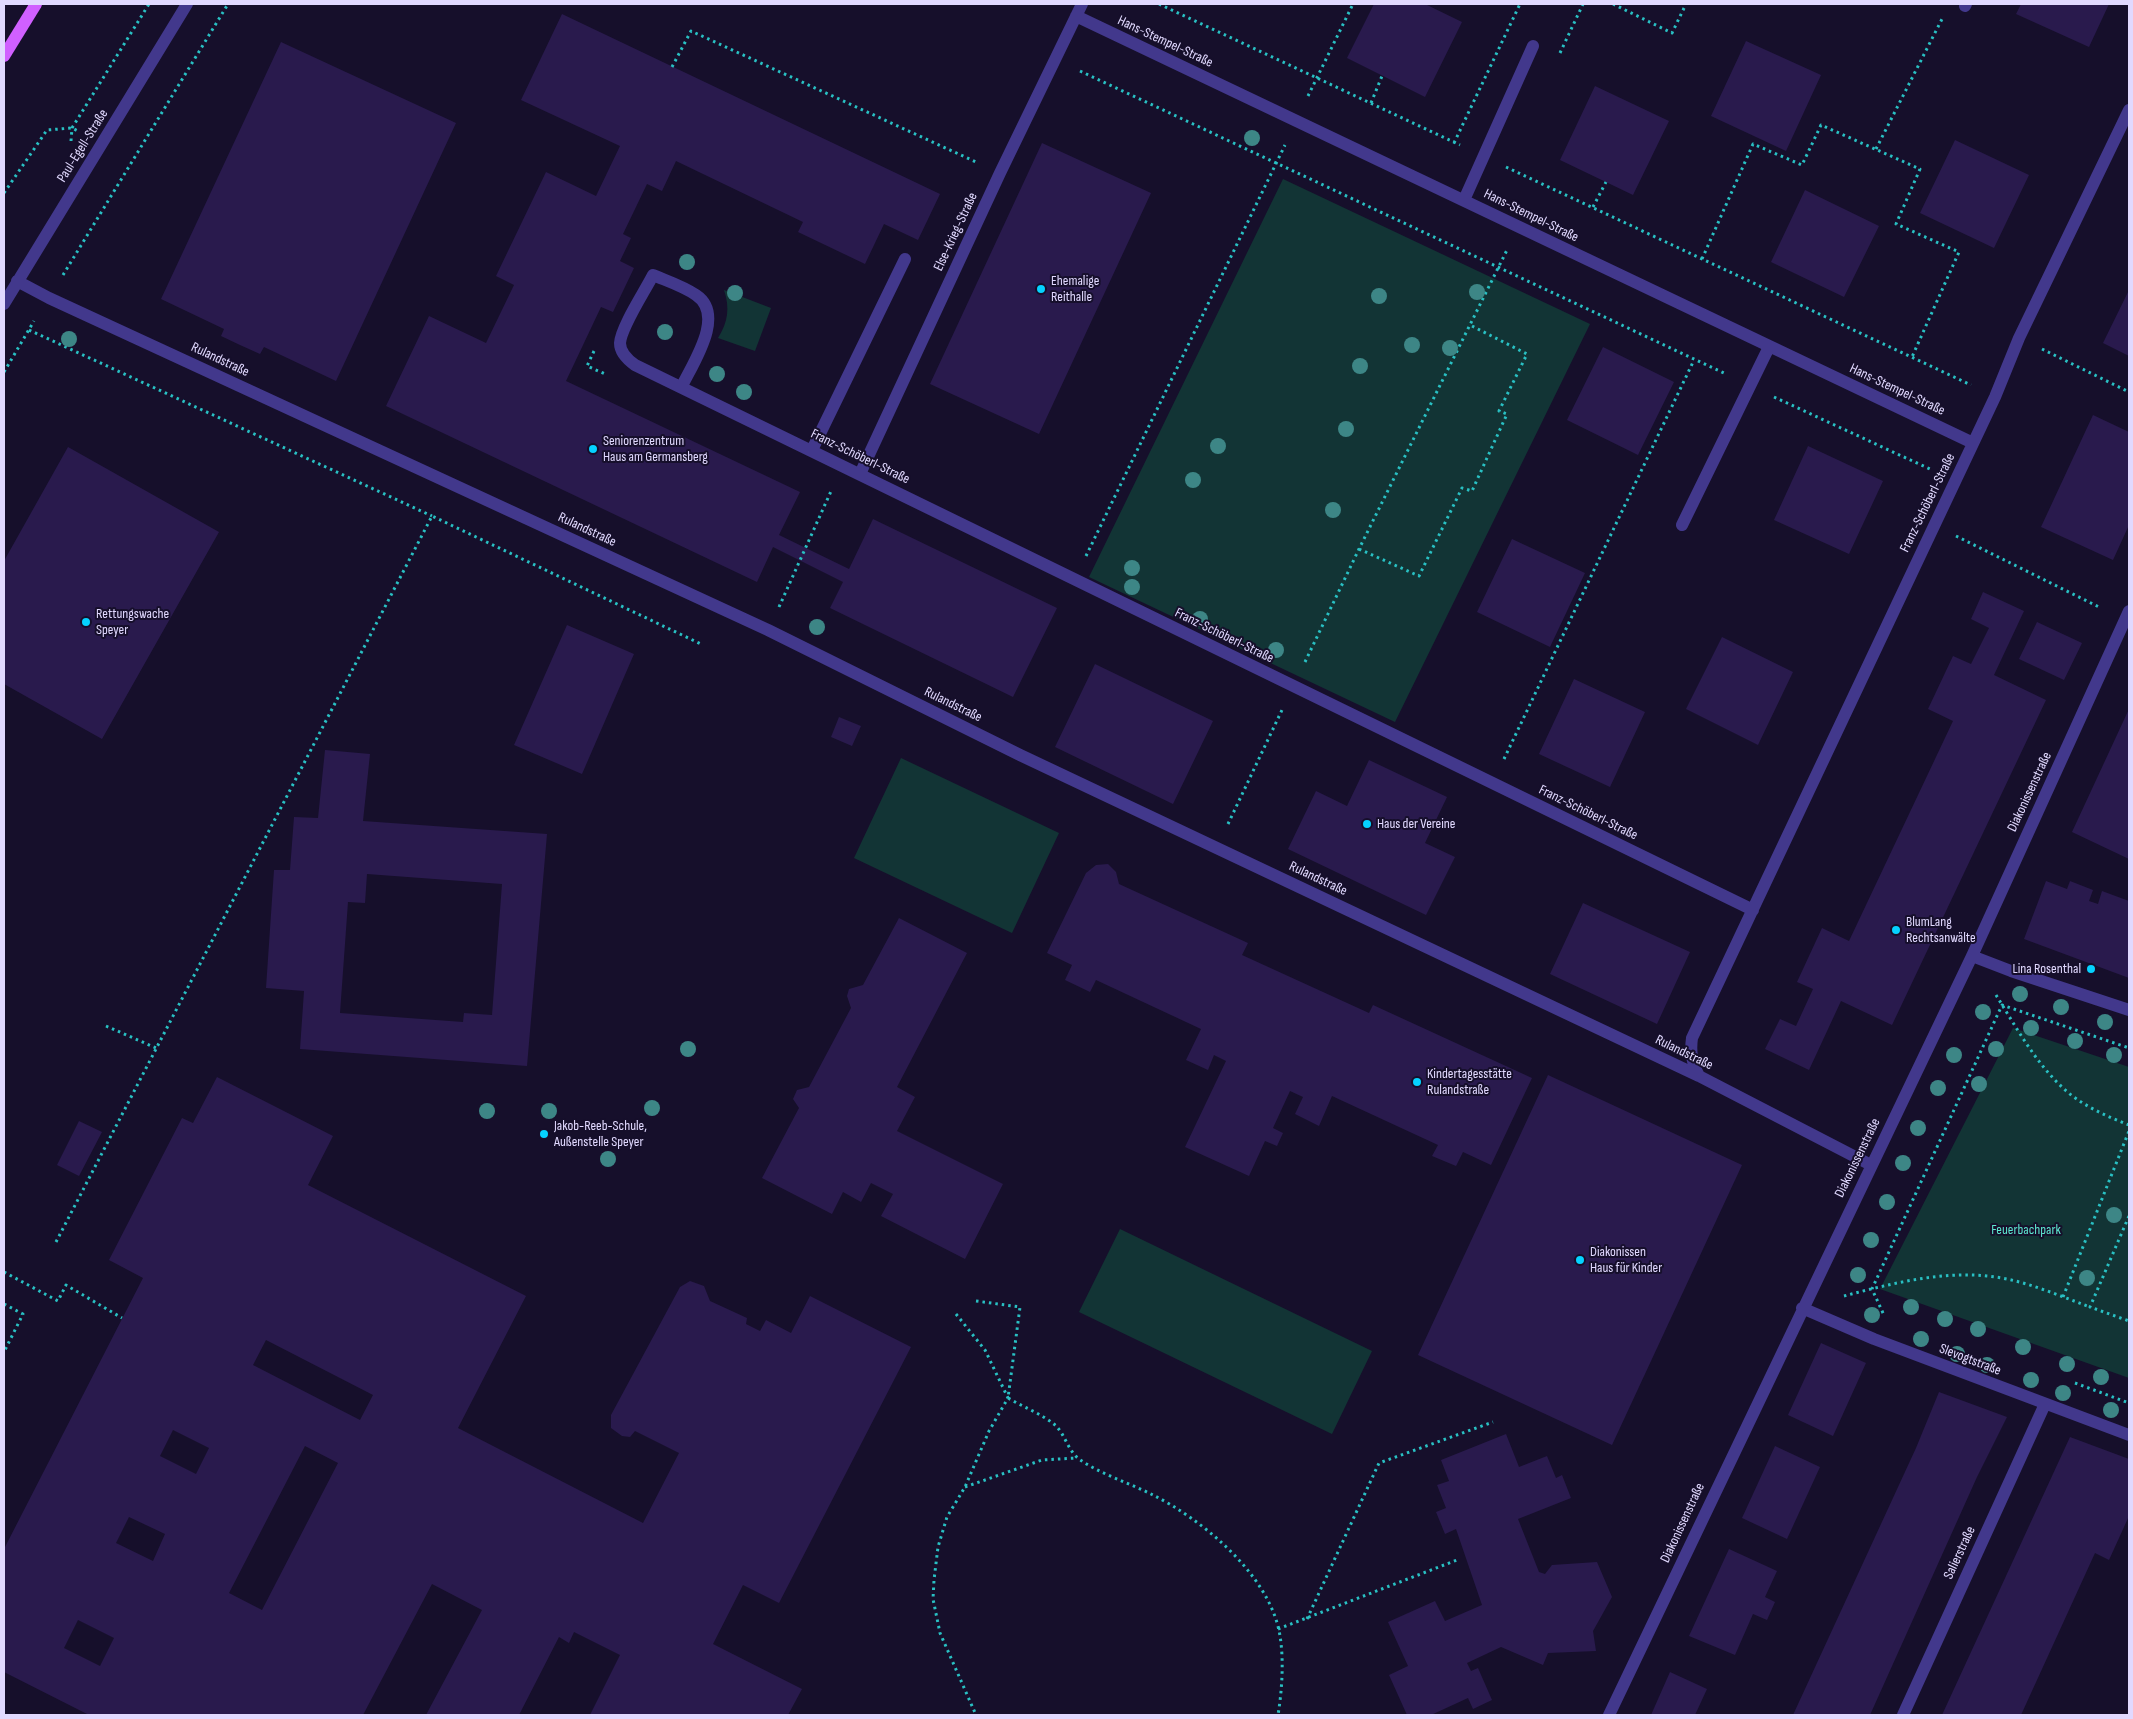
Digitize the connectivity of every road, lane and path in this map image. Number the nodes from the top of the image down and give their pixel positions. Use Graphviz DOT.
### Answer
graph roads {
  1 [pos="36,4"];
  2 [pos="149,4"];
  3 [pos="187,4"];
  4 [pos="228,4"];
  5 [pos="1082,4"];
  6 [pos="1159,4"];
  7 [pos="1353,4"];
  8 [pos="1520,4"];
  9 [pos="1613,4"];
  10 [pos="1686,4"];
  11 [pos="1946,12"];
  12 [pos="1076,16"];
  13 [pos="1534,46"];
  14 [pos="4,56"];
  15 [pos="1055,59"];
  16 [pos="672,67"];
  17 [pos="1382,76"];
  18 [pos="1317,78"];
  19 [pos="1371,103"];
  20 [pos="2129,110"];
  21 [pos="1296,121"];
  22 [pos="72,128"];
  23 [pos="103,142"];
  24 [pos="1454,143"];
  25 [pos="71,144"];
  26 [pos="1876,149"];
  27 [pos="1483,156"];
  28 [pos="135,157"];
  29 [pos="1276,163"];
  30 [pos="1000,173"];
  31 [pos="1606,182"];
  32 [pos="4,193"];
  33 [pos="1464,200"];
  34 [pos="1593,207"];
  35 [pos="1519,228"];
  36 [pos="905,259"];
  37 [pos="1702,259"];
  38 [pos="1498,267"];
  39 [pos="17,281"];
  40 [pos="49,298"];
  41 [pos="4,304"];
  42 [pos="1470,325"];
  43 [pos="29,330"];
  44 [pos="2019,338"];
  45 [pos="1769,347"];
  46 [pos="595,350"];
  47 [pos="1912,357"];
  48 [pos="1694,360"];
  49 [pos="4,372"];
  50 [pos="614,378"];
  51 [pos="682,386"];
  52 [pos="1750,386"];
  53 [pos="2129,392"];
  54 [pos="1995,397"];
  55 [pos="1973,443"];
  56 [pos="812,450"];
  57 [pos="860,474"];
  58 [pos="1955,481"];
  59 [pos="833,487"];
  60 [pos="432,516"];
  61 [pos="1682,525"];
  62 [pos="1934,525"];
  63 [pos="1359,549"];
  64 [pos="1075,579"];
  65 [pos="2127,616"];
  66 [pos="768,630"];
  67 [pos="702,644"];
  68 [pos="1294,687"];
  69 [pos="1492,783"];
  70 [pos="1217,847"];
  71 [pos="1752,910"];
  72 [pos="1972,956"];
  73 [pos="2002,1005"];
  74 [pos="2129,1010"];
  75 [pos="106,1026"];
  76 [pos="156,1048"];
  77 [pos="2129,1048"];
  78 [pos="1699,1076"];
  79 [pos="2129,1125"];
  80 [pos="2129,1131"];
  81 [pos="1871,1165"];
  82 [pos="2129,1216"];
  83 [pos="56,1242"];
  84 [pos="4,1272"];
  85 [pos="1872,1289"];
  86 [pos="2063,1297"];
  87 [pos="976,1300"];
  88 [pos="4,1304"];
  89 [pos="2090,1306"];
  90 [pos="1802,1308"];
  91 [pos="956,1314"];
  92 [pos="1883,1314"];
  93 [pos="122,1318"];
  94 [pos="2129,1321"];
  95 [pos="4,1352"];
  96 [pos="2066,1380"];
  97 [pos="1008,1398"];
  98 [pos="2045,1404"];
  99 [pos="2129,1404"];
  100 [pos="1493,1422"];
  101 [pos="2129,1435"];
  102 [pos="1078,1458"];
  103 [pos="965,1487"];
  104 [pos="1457,1560"];
  105 [pos="1307,1619"];
  106 [pos="1278,1629"];
  107 [pos="976,1715"];
  108 [pos="1278,1715"];
  109 [pos="1609,1715"];
  110 [pos="1903,1715"];
  1 -- 14 [label="main road"];
  2 -- 22 [label="path"];
  3 -- 23 [label="street, Paul-Egell-Straße"];
  4 -- 28 [label="path"];
  5 -- 12 [label="street, Else-Krieg-Straße"];
  6 -- 18 [label="path"];
  7 -- 18 [label="path"];
  8 -- 24 [label="path"];
  9 -- 10 [label="path"];
  11 -- 26 [label="path"];
  12 -- 15 [label="street, Else-Krieg-Straße"];
  12 -- 21 [label="street, Hans-Stempel-Straße"];
  13 -- 27 [label="street"];
  15 -- 29 [label="path"];
  15 -- 30 [label="street, Else-Krieg-Straße"];
  16 -- 30 [label="path"];
  17 -- 19 [label="path"];
  18 -- 19 [label="path"];
  18 -- 21 [label="path"];
  19 -- 24 [label="path"];
  20 -- 44 [label="street, Franz-Schöberl-Straße"];
  21 -- 29 [label="path"];
  21 -- 33 [label="street, Hans-Stempel-Straße"];
  22 -- 23 [label="path"];
  22 -- 25 [label="path"];
  22 -- 32 [label="path"];
  23 -- 28 [label="path"];
  23 -- 39 [label="street, Paul-Egell-Straße"];
  24 -- 27 [label="path"];
  26 -- 37 [label="path"];
  26 -- 47 [label="path"];
  27 -- 33 [label="street"];
  27 -- 34 [label="path"];
  28 -- 40 [label="path"];
  29 -- 38 [label="path"];
  29 -- 64 [label="path"];
  30 -- 57 [label="street, Else-Krieg-Straße"];
  31 -- 34 [label="path"];
  33 -- 35 [label="street, Hans-Stempel-Straße"];
  34 -- 37 [label="path"];
  35 -- 38 [label="path"];
  35 -- 45 [label="street, Hans-Stempel-Straße"];
  36 -- 56 [label="street"];
  37 -- 47 [label="path"];
  38 -- 42 [label="path"];
  38 -- 48 [label="path"];
  39 -- 40 [label="street, Rulandstraße"];
  39 -- 41 [label="street, Paul-Egell-Straße"];
  40 -- 43 [label="path"];
  40 -- 66 [label="street, Rulandstraße"];
  42 -- 63 [label="path"];
  42 -- 63 [label="path"];
  43 -- 49 [label="path"];
  43 -- 60 [label="path"];
  44 -- 53 [label="path"];
  44 -- 54 [label="street, Franz-Schöberl-Straße"];
  45 -- 52 [label="street"];
  45 -- 55 [label="street, Hans-Stempel-Straße"];
  46 -- 50 [label="path"];
  47 -- 54 [label="path"];
  48 -- 52 [label="path"];
  48 -- 69 [label="path"];
  51 -- 51 [label="street, Franz-Schöberl-Straße"];
  51 -- 56 [label="street, Franz-Schöberl-Straße"];
  52 -- 58 [label="path"];
  52 -- 61 [label="street"];
  54 -- 55 [label="street, Franz-Schöberl-Straße"];
  55 -- 58 [label="street, Franz-Schöberl-Straße"];
  56 -- 57 [label="street, Franz-Schöberl-Straße"];
  57 -- 64 [label="street, Franz-Schöberl-Straße"];
  58 -- 62 [label="street, Franz-Schöberl-Straße"];
  59 -- 66 [label="path"];
  60 -- 67 [label="path"];
  60 -- 76 [label="path"];
  62 -- 65 [label="path"];
  62 -- 71 [label="street, Franz-Schöberl-Straße"];
  63 -- 68 [label="path"];
  64 -- 68 [label="street, Franz-Schöberl-Straße"];
  65 -- 72 [label="street, Diakonissenstraße"];
  66 -- 70 [label="street, Rulandstraße"];
  68 -- 69 [label="street, Franz-Schöberl-Straße"];
  68 -- 70 [label="path"];
  69 -- 71 [label="street, Franz-Schöberl-Straße"];
  70 -- 78 [label="street, Rulandstraße"];
  71 -- 78 [label="street, Franz-Schöberl-Straße"];
  72 -- 73 [label="path"];
  72 -- 74 [label="street"];
  72 -- 81 [label="street, Diakonissenstraße"];
  73 -- 77 [label="path"];
  73 -- 79 [label="path"];
  73 -- 85 [label="path"];
  75 -- 76 [label="path"];
  76 -- 83 [label="path"];
  78 -- 81 [label="street, Rulandstraße"];
  80 -- 86 [label="path"];
  81 -- 90 [label="street, Diakonissenstraße"];
  82 -- 89 [label="path"];
  84 -- 93 [label="path"];
  85 -- 86 [label="path"];
  85 -- 90 [label="path"];
  85 -- 92 [label="path"];
  86 -- 89 [label="path"];
  87 -- 97 [label="path"];
  88 -- 95 [label="path"];
  89 -- 94 [label="path"];
  90 -- 98 [label="street, Slevogtstraße"];
  90 -- 109 [label="street, Diakonissenstraße"];
  91 -- 97 [label="path"];
  96 -- 99 [label="path"];
  97 -- 102 [label="path"];
  97 -- 103 [label="path"];
  98 -- 101 [label="street, Slevogtstraße"];
  98 -- 110 [label="street, Salierstraße"];
  100 -- 105 [label="path"];
  102 -- 103 [label="path"];
  102 -- 106 [label="path"];
  103 -- 107 [label="path"];
  104 -- 105 [label="path"];
  105 -- 106 [label="path"];
  106 -- 108 [label="path"];
}
